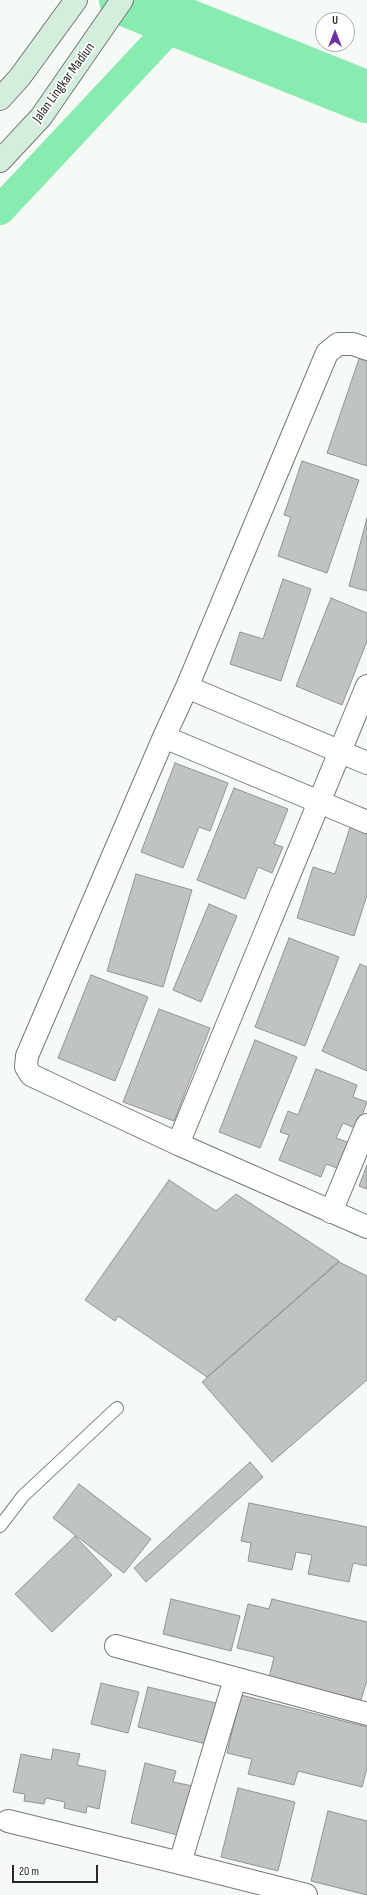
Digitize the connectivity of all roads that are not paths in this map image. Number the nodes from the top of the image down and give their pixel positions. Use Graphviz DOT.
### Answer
graph roads {
  1 [pos="76,0"];
  2 [pos="122,0"];
  3 [pos="0,99"];
  4 [pos="0,162"];
  5 [pos="367,349"];
  6 [pos="367,686"];
  7 [pos="187,687"];
  8 [pos="164,737"];
  9 [pos="339,751"];
  10 [pos="367,762"];
  11 [pos="318,802"];
  12 [pos="367,822"];
  13 [pos="367,1125"];
  14 [pos="178,1144"];
  15 [pos="331,1212"];
  16 [pos="367,1228"];
  17 [pos="117,1408"];
  18 [pos="0,1526"];
  19 [pos="116,1646"];
  20 [pos="235,1679"];
  21 [pos="367,1714"];
  22 [pos="8,1821"];
  23 [pos="180,1862"];
  24 [pos="306,1895"];
  1 -- 3 [label="main road"];
  2 -- 4 [label="main road, Jalan Lingkar Madiun"];
  5 -- 7 [label="street"];
  6 -- 9 [label="street"];
  7 -- 8 [label="street"];
  7 -- 9 [label="street"];
  8 -- 11 [label="street"];
  8 -- 14 [label="street"];
  9 -- 10 [label="street"];
  9 -- 11 [label="street"];
  11 -- 12 [label="street"];
  11 -- 14 [label="street"];
  13 -- 15 [label="street"];
  14 -- 15 [label="street"];
  15 -- 16 [label="street"];
  17 -- 18 [label="lane"];
  19 -- 20 [label="street"];
  20 -- 21 [label="street"];
  20 -- 23 [label="street"];
  22 -- 23 [label="street"];
  23 -- 24 [label="street"];
}
